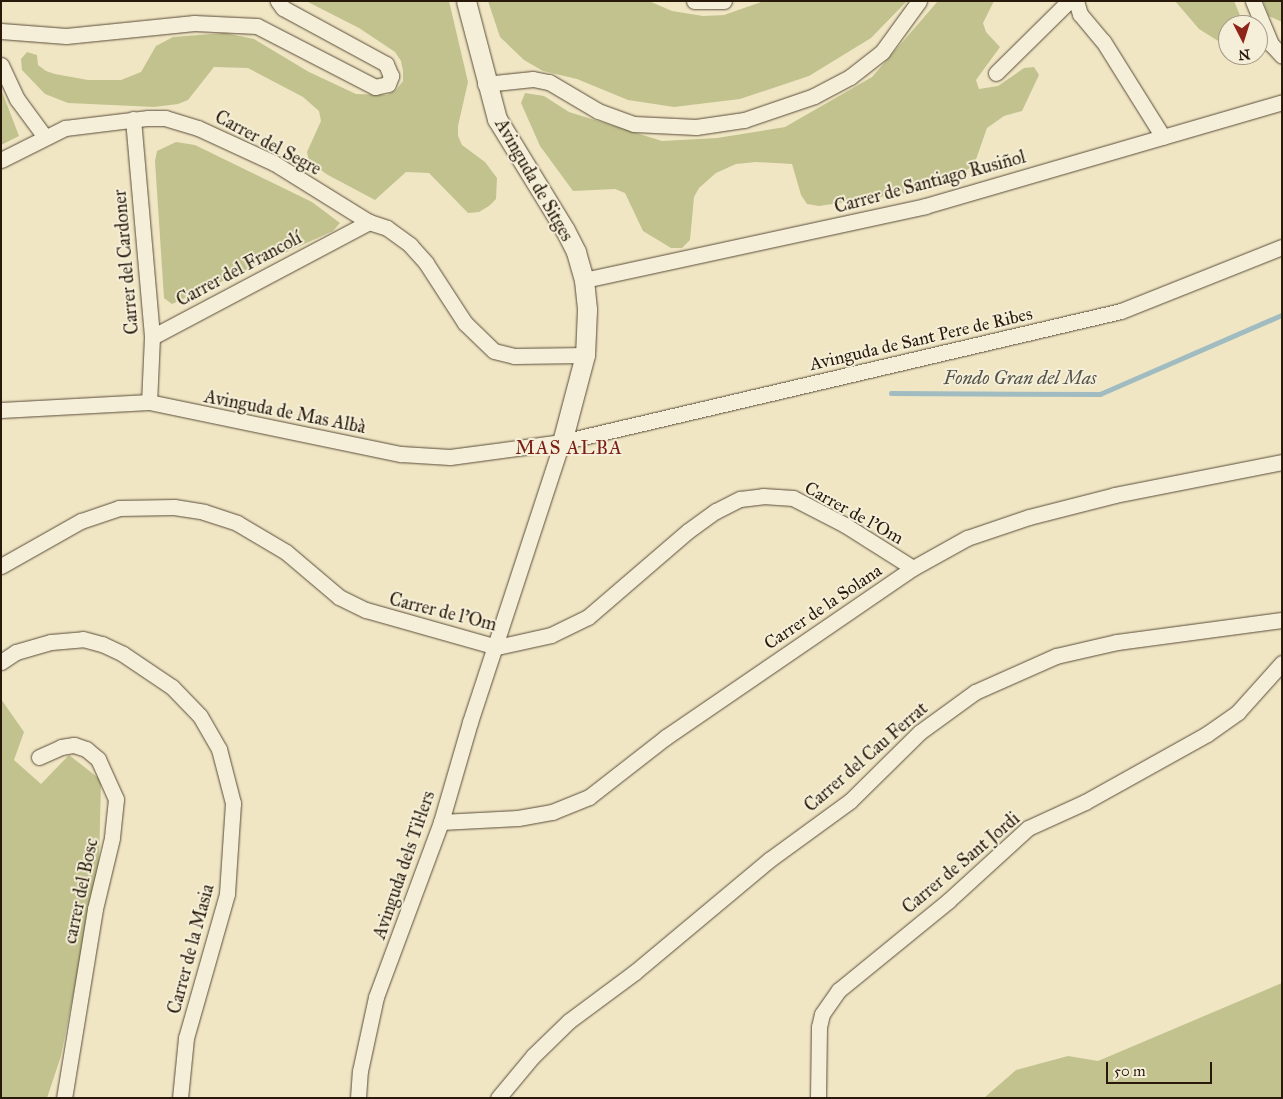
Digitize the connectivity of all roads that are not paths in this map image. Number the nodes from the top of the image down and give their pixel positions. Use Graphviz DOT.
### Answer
graph roads {
  1 [pos="466,1"];
  2 [pos="694,1"];
  3 [pos="724,1"];
  4 [pos="919,1"];
  5 [pos="1069,1"];
  6 [pos="1076,1"];
  7 [pos="1253,1"];
  8 [pos="280,5"];
  9 [pos="1,31"];
  10 [pos="271,31"];
  11 [pos="1282,56"];
  12 [pos="1,65"];
  13 [pos="996,73"];
  14 [pos="485,84"];
  15 [pos="1282,102"];
  16 [pos="133,119"];
  17 [pos="45,137"];
  18 [pos="1163,137"];
  19 [pos="1,160"];
  20 [pos="369,222"];
  21 [pos="1282,247"];
  22 [pos="584,280"];
  23 [pos="152,337"];
  24 [pos="585,355"];
  25 [pos="149,402"];
  26 [pos="1,410"];
  27 [pos="562,442"];
  28 [pos="1282,462"];
  29 [pos="1,566"];
  30 [pos="913,568"];
  31 [pos="1282,620"];
  32 [pos="497,647"];
  33 [pos="1,662"];
  34 [pos="1282,663"];
  35 [pos="40,757"];
  36 [pos="441,822"];
  37 [pos="64,1098"];
  38 [pos="180,1098"];
  39 [pos="358,1098"];
  40 [pos="498,1098"];
  41 [pos="818,1098"];
  1 -- 14 [label="street, Avinguda de Sitges"];
  2 -- 3 [label="street"];
  4 -- 14 [label="street"];
  5 -- 13 [label="street"];
  6 -- 18 [label="street"];
  7 -- 11 [label="street"];
  8 -- 10 [label="street"];
  8 -- 10 [label="street"];
  9 -- 10 [label="street"];
  12 -- 17 [label="street"];
  14 -- 22 [label="street, Avinguda de Sitges"];
  15 -- 18 [label="street, Carrer de Santiago Rusiñol"];
  16 -- 17 [label="street, Carrer del Segre"];
  16 -- 20 [label="street, Carrer del Segre"];
  16 -- 23 [label="street, Carrer del Cardoner"];
  17 -- 19 [label="street, Carrer del Segre"];
  18 -- 22 [label="street, Carrer de Santiago Rusiñol"];
  20 -- 23 [label="street, Carrer del Francolí"];
  20 -- 24 [label="street, Carrer del Segre"];
  21 -- 27 [label="street, Avinguda de Sant Pere de Ribes"];
  22 -- 24 [label="street, Avinguda de Sitges"];
  23 -- 25 [label="street, Carrer del Cardoner"];
  24 -- 27 [label="street, Avinguda de Sitges"];
  25 -- 26 [label="street, Avinguda de Mas Albà"];
  25 -- 27 [label="street, Avinguda de Mas Albà"];
  27 -- 32 [label="street, Avinguda de Sitges"];
  28 -- 30 [label="street, Carrer de la Solana"];
  29 -- 32 [label="street, Carrer de l'Om"];
  30 -- 32 [label="street, Carrer de l'Om"];
  30 -- 36 [label="street, Carrer de la Solana"];
  31 -- 40 [label="street, Carrer del Cau Ferrat"];
  32 -- 36 [label="street, Avinguda dels Til·lers"];
  33 -- 38 [label="street, Carrer de la Masia"];
  34 -- 41 [label="street, Carrer de Sant Jordi"];
  35 -- 37 [label="street, carrer del Bosc"];
  36 -- 39 [label="street, Avinguda dels Til·lers"];
}
